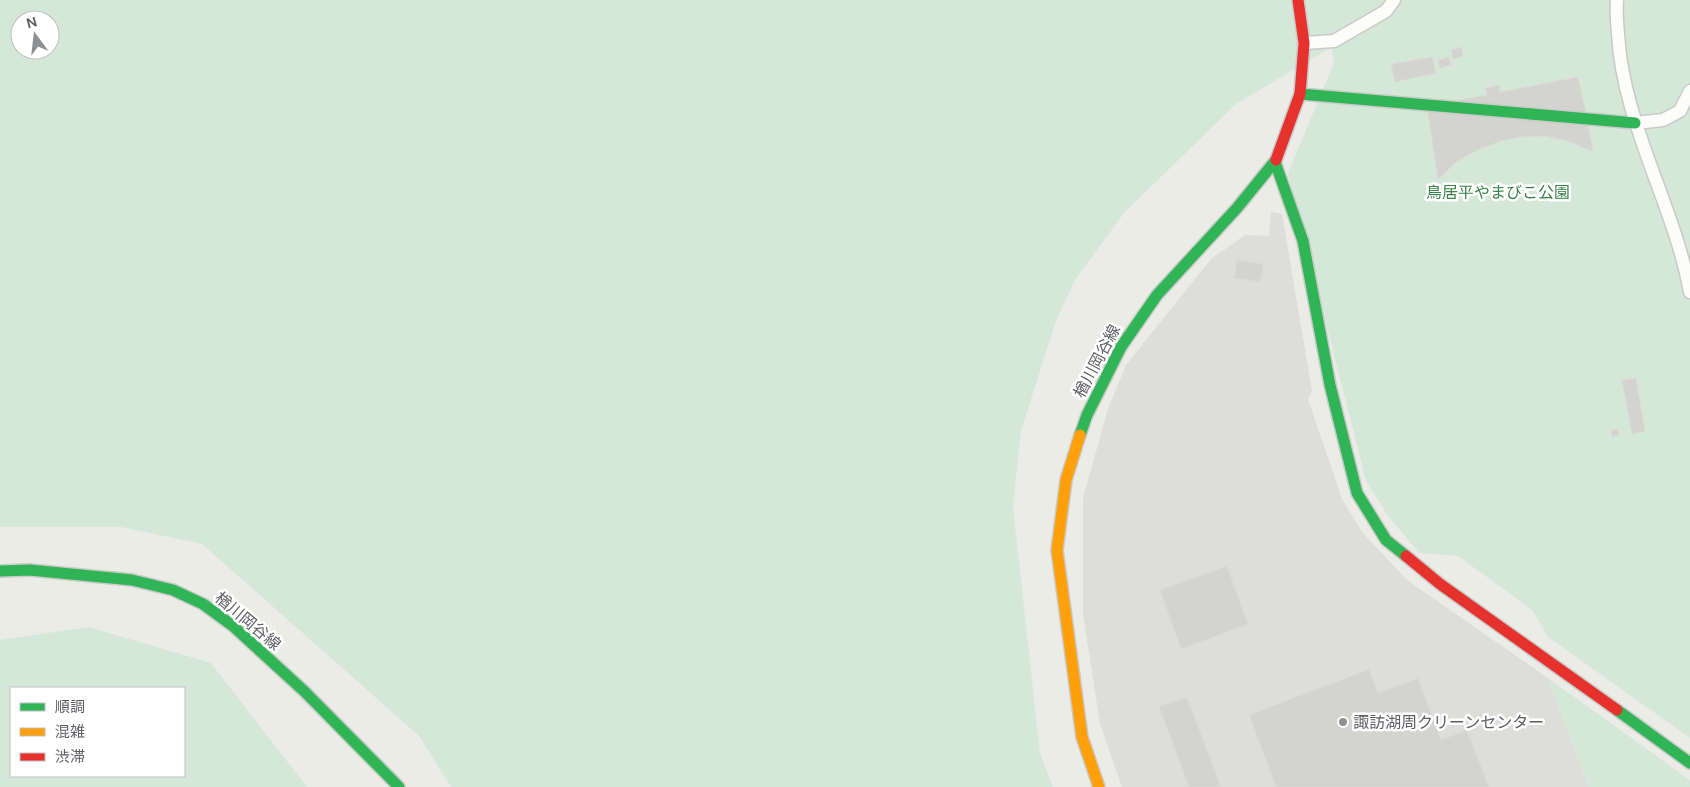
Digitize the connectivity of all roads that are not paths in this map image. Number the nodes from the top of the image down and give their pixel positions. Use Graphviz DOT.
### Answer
graph roads {
  1 [pos="1298,0"];
  2 [pos="1394,0"];
  3 [pos="1617,0"];
  4 [pos="1304,43"];
  5 [pos="1690,91"];
  6 [pos="1300,94"];
  7 [pos="1635,123"];
  8 [pos="1275,162"];
  9 [pos="1690,292"];
  10 [pos="0,572"];
  11 [pos="1690,762"];
  12 [pos="399,787"];
  13 [pos="1098,787"];
  1 -- 4 [label="main road, 楢川岡谷線"];
  2 -- 4 [label="lane"];
  3 -- 7 [label="lane"];
  4 -- 6 [label="main road, 楢川岡谷線"];
  5 -- 7 [label="lane"];
  6 -- 7 [label="main road"];
  6 -- 8 [label="main road, 楢川岡谷線"];
  7 -- 9 [label="lane"];
  8 -- 11 [label="main road"];
  8 -- 13 [label="main road, 楢川岡谷線"];
  10 -- 12 [label="main road, 楢川岡谷線"];
}
